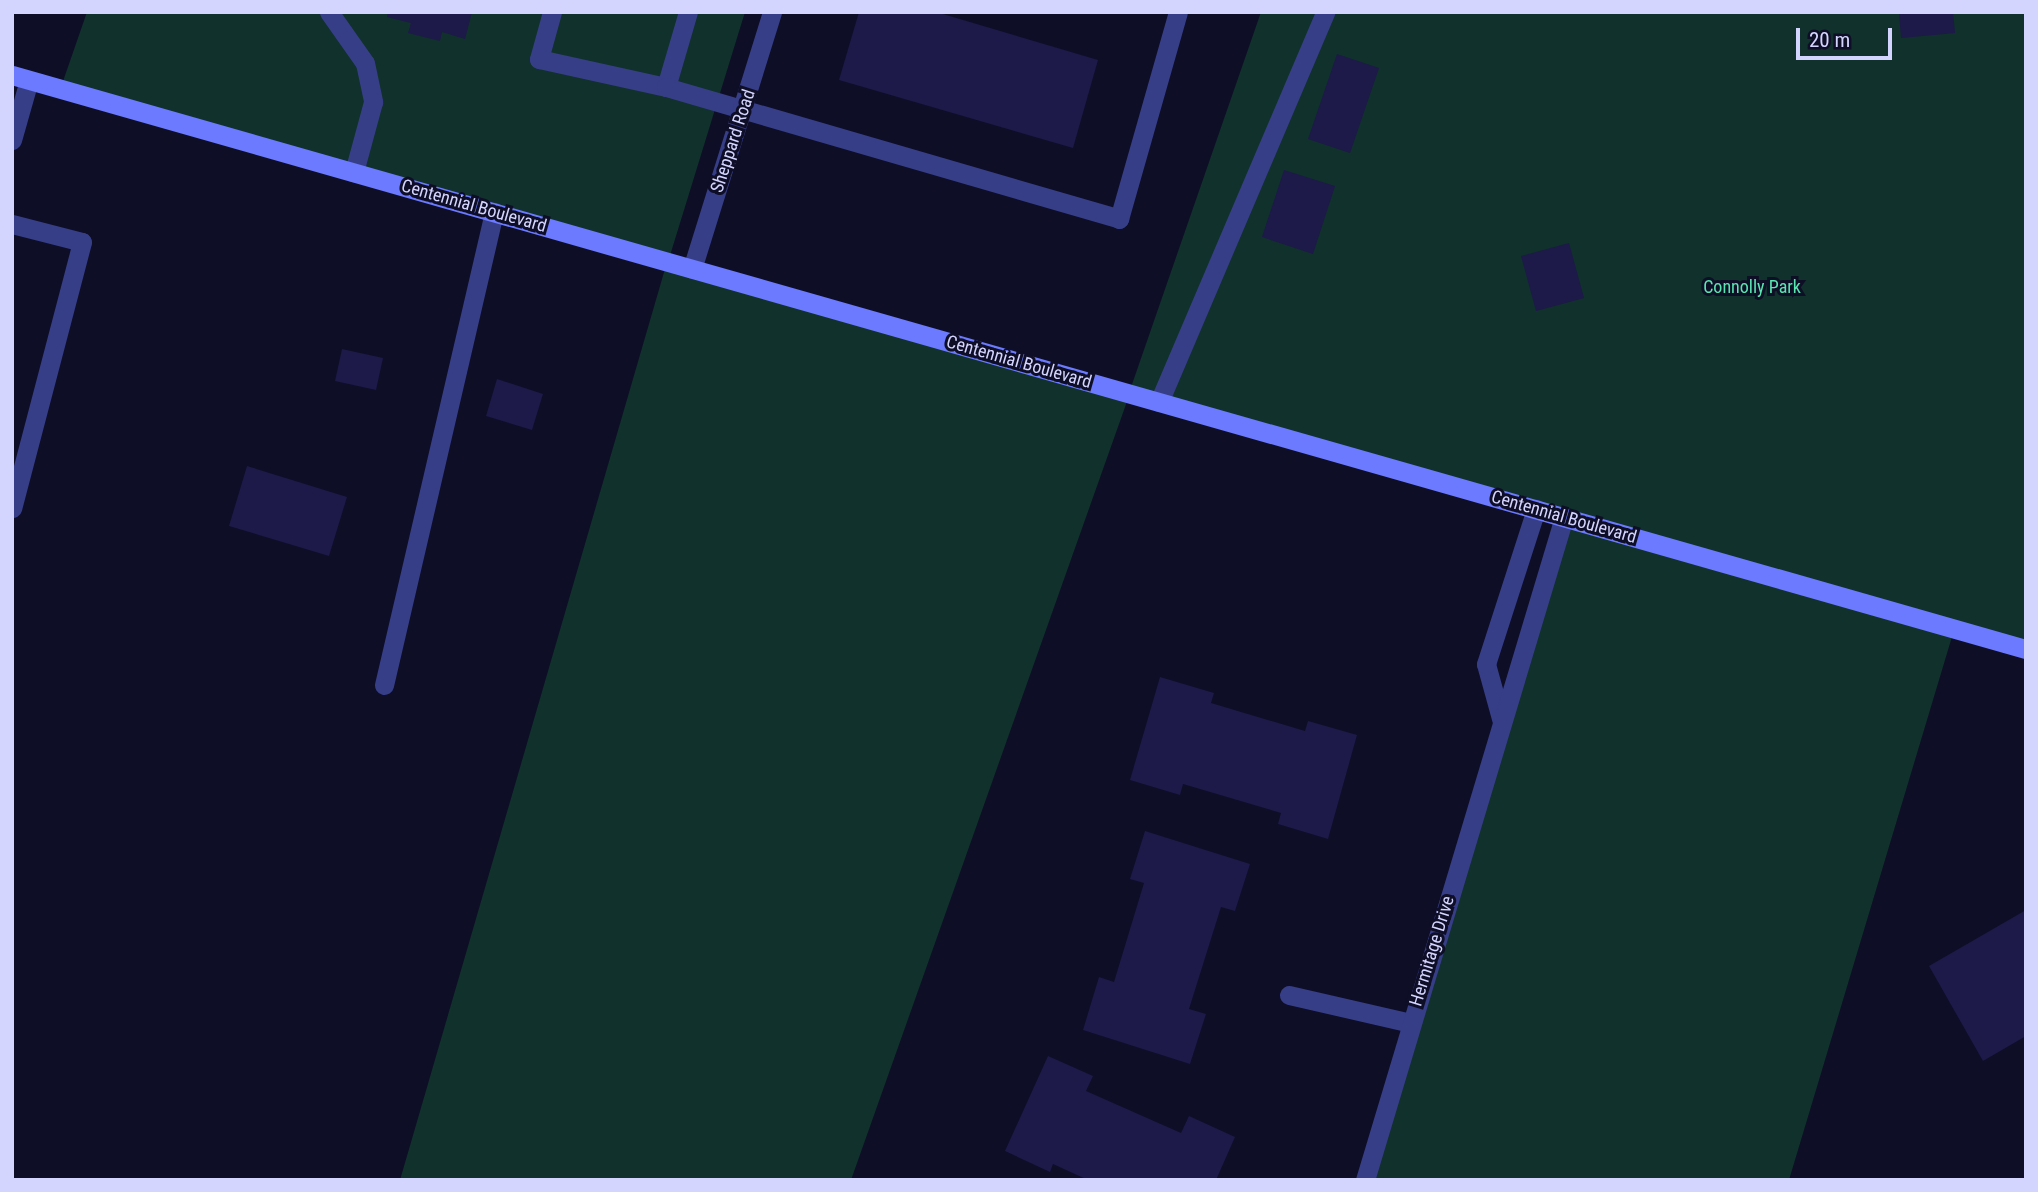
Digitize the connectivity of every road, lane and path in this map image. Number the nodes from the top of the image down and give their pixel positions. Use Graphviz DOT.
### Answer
graph roads {
  1 [pos="329,12"];
  2 [pos="552,12"];
  3 [pos="688,12"];
  4 [pos="772,12"];
  5 [pos="1178,12"];
  6 [pos="1325,12"];
  7 [pos="21,77"];
  8 [pos="666,87"];
  9 [pos="743,109"];
  10 [pos="12,139"];
  11 [pos="354,172"];
  12 [pos="494,212"];
  13 [pos="12,224"];
  14 [pos="692,269"];
  15 [pos="1159,402"];
  16 [pos="12,508"];
  17 [pos="1536,509"];
  18 [pos="1564,517"];
  19 [pos="2026,649"];
  20 [pos="384,685"];
  21 [pos="1502,723"];
  22 [pos="1289,995"];
  23 [pos="1410,1023"];
  24 [pos="1365,1180"];
  1 -- 11 [label="street"];
  2 -- 8 [label="street"];
  3 -- 8 [label="street"];
  4 -- 9 [label="street, Sheppard Road"];
  5 -- 9 [label="street"];
  6 -- 15 [label="street"];
  7 -- 10 [label="street"];
  7 -- 11 [label="main road, Centennial Boulevard"];
  8 -- 9 [label="street"];
  9 -- 14 [label="street, Sheppard Road"];
  11 -- 12 [label="main road, Centennial Boulevard"];
  12 -- 14 [label="main road, Centennial Boulevard"];
  12 -- 20 [label="street"];
  13 -- 16 [label="street"];
  14 -- 15 [label="main road, Centennial Boulevard"];
  15 -- 17 [label="main road, Centennial Boulevard"];
  17 -- 18 [label="main road, Centennial Boulevard"];
  17 -- 21 [label="street"];
  18 -- 19 [label="main road, Centennial Boulevard"];
  18 -- 21 [label="street, Hermitage Drive"];
  21 -- 23 [label="street, Hermitage Drive"];
  22 -- 23 [label="street"];
  23 -- 24 [label="street, Hermitage Drive"];
}
